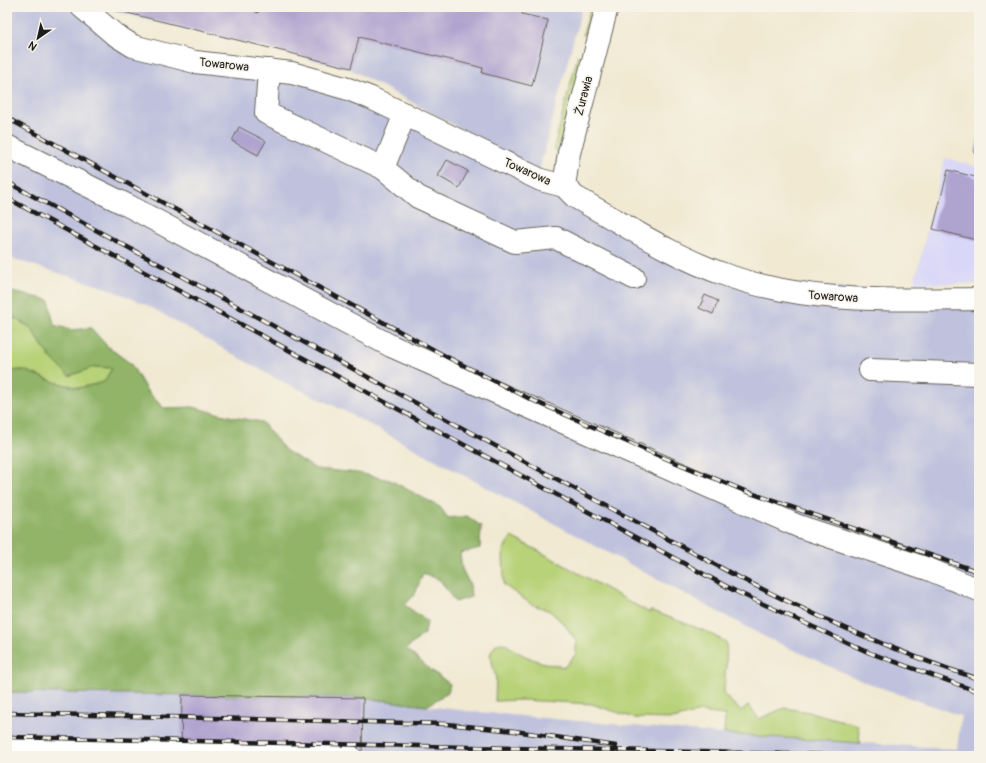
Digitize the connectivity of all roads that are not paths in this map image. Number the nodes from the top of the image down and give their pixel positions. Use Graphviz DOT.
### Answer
graph roads {
  1 [pos="82,7"];
  2 [pos="607,7"];
  3 [pos="269,70"];
  4 [pos="405,114"];
  5 [pos="7,146"];
  6 [pos="383,168"];
  7 [pos="564,186"];
  8 [pos="634,278"];
  9 [pos="979,299"];
  10 [pos="870,370"];
  11 [pos="979,374"];
  12 [pos="979,590"];
  13 [pos="7,749"];
  14 [pos="350,756"];
  1 -- 3 [label="street, Towarowa"];
  2 -- 7 [label="street, Żurawia"];
  3 -- 4 [label="street, Towarowa"];
  3 -- 6 [label="street"];
  4 -- 6 [label="street"];
  4 -- 7 [label="street, Towarowa"];
  5 -- 12 [label="street"];
  6 -- 8 [label="street"];
  7 -- 9 [label="street, Towarowa"];
  10 -- 11 [label="street"];
  13 -- 14 [label="street"];
}
